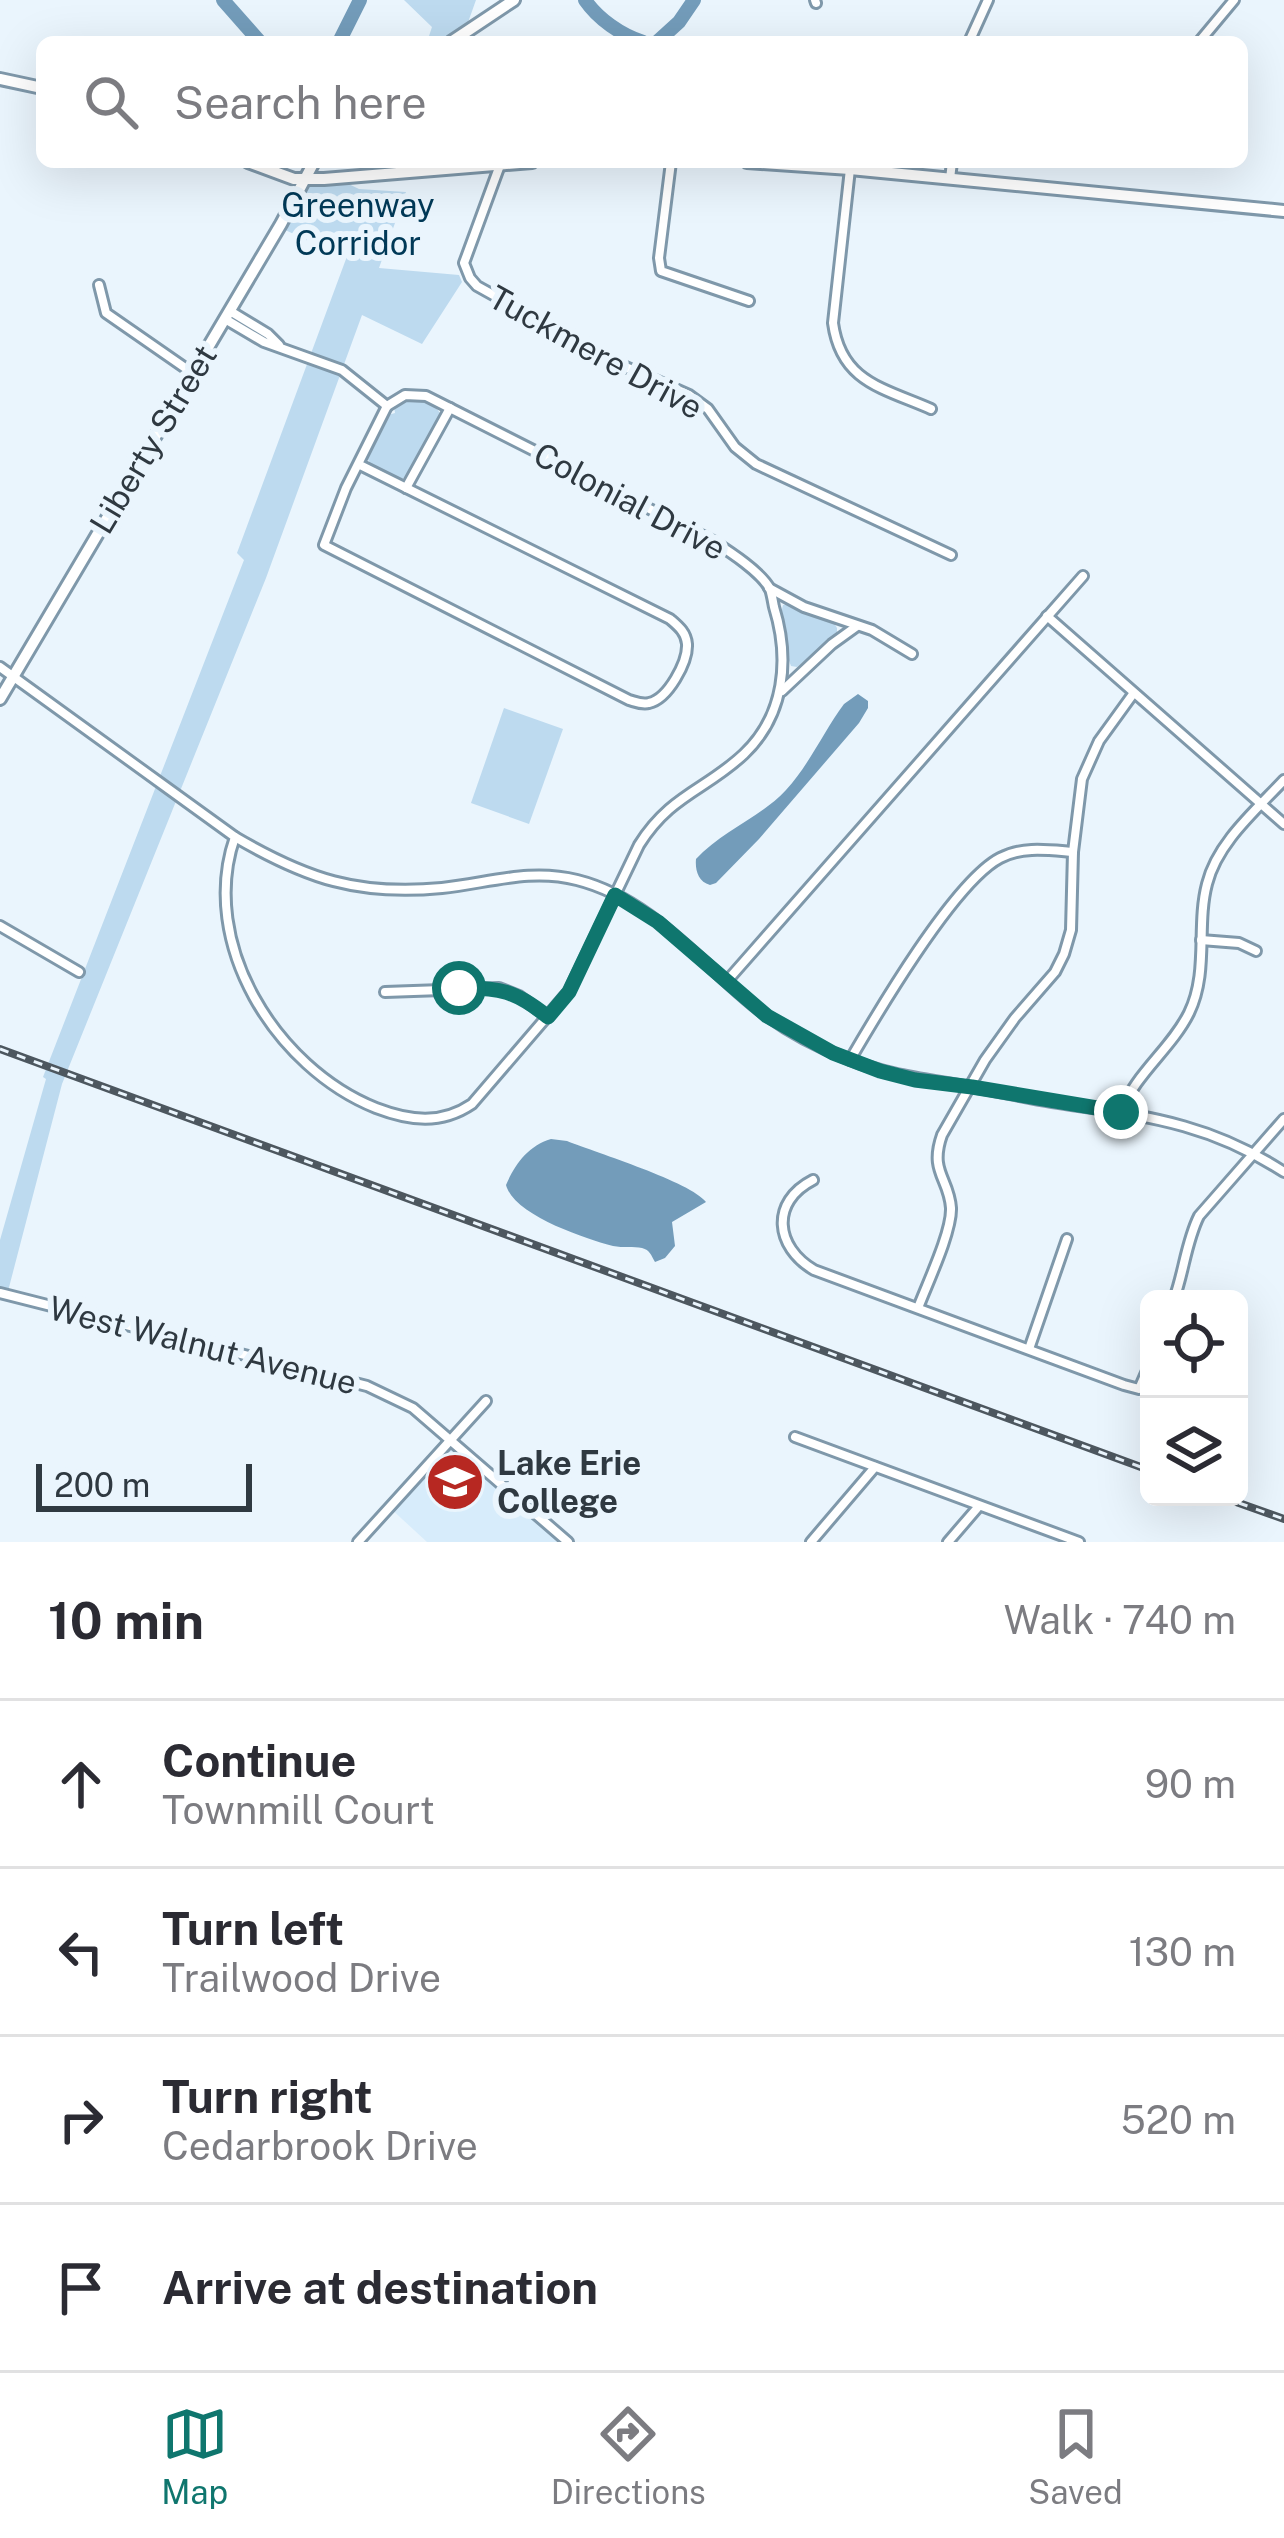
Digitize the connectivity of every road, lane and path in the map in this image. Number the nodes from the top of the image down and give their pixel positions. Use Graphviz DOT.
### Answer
graph roads {
  1 [pos="514,0"];
  2 [pos="988,0"];
  3 [pos="1234,0"];
  4 [pos="460,36"];
  5 [pos="973,36"];
  6 [pos="1204,36"];
  7 [pos="0,79"];
  8 [pos="36,87"];
  9 [pos="264,168"];
  10 [pos="311,168"];
  11 [pos="461,168"];
  12 [pos="499,168"];
  13 [pos="670,168"];
  14 [pos="835,168"];
  15 [pos="951,168"];
  16 [pos="850,169"];
  17 [pos="306,178"];
  18 [pos="950,180"];
  19 [pos="1284,211"];
  20 [pos="99,285"];
  21 [pos="749,301"];
  22 [pos="227,315"];
  23 [pos="191,372"];
  24 [pos="387,406"];
  25 [pos="449,408"];
  26 [pos="931,409"];
  27 [pos="358,464"];
  28 [pos="406,488"];
  29 [pos="951,555"];
  30 [pos="1083,576"];
  31 [pos="769,588"];
  32 [pos="1047,616"];
  33 [pos="858,625"];
  34 [pos="912,654"];
  35 [pos="0,667"];
  36 [pos="13,676"];
  37 [pos="779,694"];
  38 [pos="1133,694"];
  39 [pos="0,699"];
  40 [pos="1284,780"];
  41 [pos="1262,805"];
  42 [pos="1284,824"];
  43 [pos="235,837"];
  44 [pos="1073,852"];
  45 [pos="615,895"];
  46 [pos="0,926"];
  47 [pos="1202,940"];
  48 [pos="1256,950"];
  49 [pos="80,972"];
  50 [pos="727,981"];
  51 [pos="386,992"];
  52 [pos="548,1017"];
  53 [pos="850,1060"];
  54 [pos="972,1087"];
  55 [pos="1121,1112"];
  56 [pos="1284,1119"];
  57 [pos="1254,1153"];
  58 [pos="1284,1172"];
  59 [pos="813,1180"];
  60 [pos="1067,1239"];
  61 [pos="1178,1290"];
  62 [pos="0,1293"];
  63 [pos="918,1308"];
  64 [pos="1029,1348"];
  65 [pos="1140,1387"];
  66 [pos="485,1401"];
  67 [pos="795,1437"];
  68 [pos="450,1441"];
  69 [pos="875,1467"];
  70 [pos="979,1506"];
  71 [pos="358,1542"];
  72 [pos="568,1542"];
  73 [pos="811,1542"];
  74 [pos="947,1542"];
  75 [pos="1079,1542"];
  1 -- 4 [label="main road"];
  2 -- 5 [label="street"];
  3 -- 6 [label="street"];
  7 -- 8 [label="main road"];
  9 -- 17 [label="main road"];
  10 -- 17 [label="main road, Liberty Street"];
  11 -- 17 [label="main road"];
  12 -- 29 [label="street, Tuckmere Drive"];
  13 -- 21 [label="street"];
  14 -- 16 [label="main road"];
  15 -- 18 [label="street"];
  16 -- 18 [label="main road"];
  16 -- 26 [label="street"];
  17 -- 22 [label="main road, Liberty Street"];
  18 -- 19 [label="main road"];
  20 -- 23 [label="street"];
  22 -- 23 [label="main road, Liberty Street"];
  22 -- 24 [label="street"];
  23 -- 36 [label="main road, Liberty Street"];
  24 -- 25 [label="street, Colonial Drive"];
  24 -- 27 [label="street"];
  25 -- 28 [label="street"];
  25 -- 31 [label="street, Colonial Drive"];
  27 -- 28 [label="street"];
  27 -- 28 [label="street"];
  30 -- 32 [label="street"];
  31 -- 33 [label="street, Colonial Drive"];
  31 -- 37 [label="street"];
  32 -- 38 [label="street"];
  32 -- 50 [label="street"];
  33 -- 34 [label="street, Colonial Drive"];
  33 -- 37 [label="street"];
  35 -- 36 [label="street"];
  36 -- 39 [label="main road, Liberty Street"];
  36 -- 43 [label="street"];
  37 -- 45 [label="street"];
  38 -- 41 [label="street"];
  38 -- 44 [label="street"];
  40 -- 41 [label="street"];
  41 -- 42 [label="street"];
  41 -- 47 [label="street"];
  43 -- 45 [label="street"];
  43 -- 52 [label="street"];
  44 -- 53 [label="street"];
  44 -- 54 [label="street"];
  45 -- 50 [label="street"];
  45 -- 52 [label="street"];
  46 -- 49 [label="street"];
  47 -- 48 [label="street"];
  47 -- 55 [label="street"];
  50 -- 53 [label="street"];
  51 -- 52 [label="street"];
  53 -- 54 [label="street"];
  54 -- 55 [label="street"];
  54 -- 63 [label="street"];
  55 -- 57 [label="street"];
  56 -- 57 [label="street"];
  57 -- 58 [label="street"];
  57 -- 61 [label="street"];
  59 -- 63 [label="street"];
  60 -- 64 [label="street"];
  62 -- 68 [label="street, West Walnut Avenue"];
  63 -- 64 [label="street"];
  64 -- 65 [label="street"];
  66 -- 68 [label="street"];
  67 -- 69 [label="street"];
  68 -- 71 [label="street"];
  68 -- 72 [label="street, West Walnut Avenue"];
  69 -- 70 [label="street"];
  69 -- 73 [label="street"];
  70 -- 74 [label="street"];
  70 -- 75 [label="street"];
}
